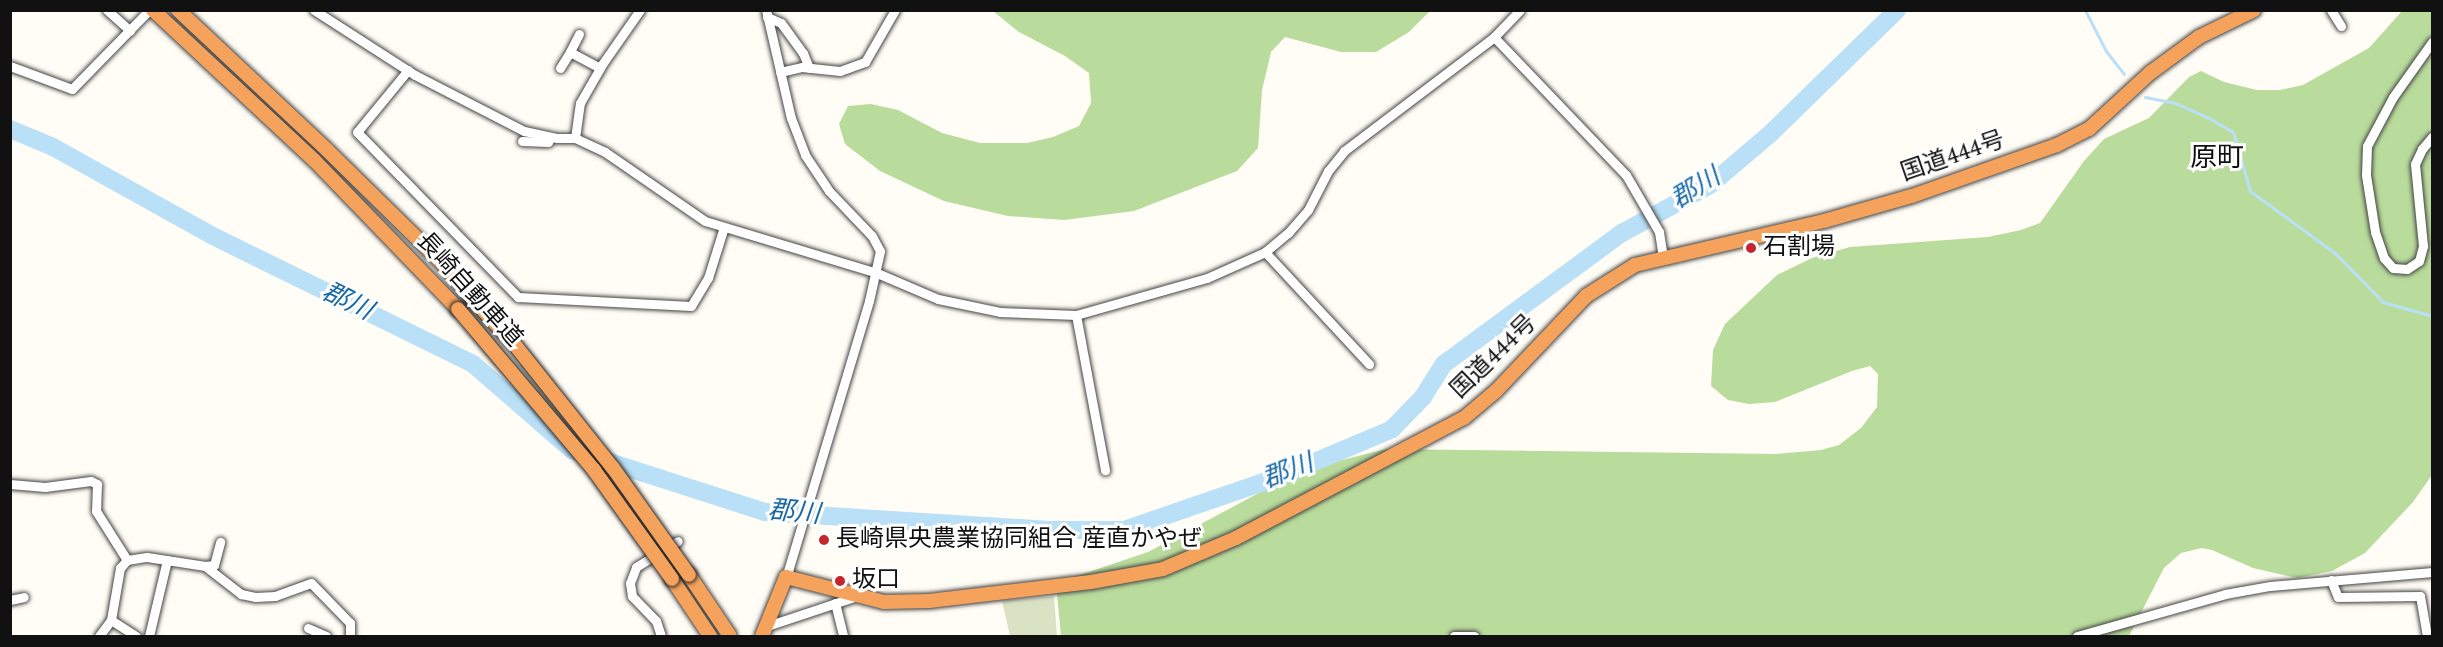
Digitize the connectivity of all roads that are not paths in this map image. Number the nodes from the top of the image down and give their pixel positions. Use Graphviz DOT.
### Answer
graph roads {
  1 [pos="107,10"];
  2 [pos="151,10"];
  3 [pos="178,10"];
  4 [pos="314,10"];
  5 [pos="640,10"];
  6 [pos="895,10"];
  7 [pos="1520,10"];
  8 [pos="2254,10"];
  9 [pos="2331,10"];
  10 [pos="2238,13"];
  11 [pos="767,14"];
  12 [pos="2341,26"];
  13 [pos="130,31"];
  14 [pos="579,33"];
  15 [pos="1494,37"];
  16 [pos="2433,42"];
  17 [pos="570,52"];
  18 [pos="10,66"];
  19 [pos="561,68"];
  20 [pos="600,68"];
  21 [pos="809,68"];
  22 [pos="408,70"];
  23 [pos="780,72"];
  24 [pos="551,137"];
  25 [pos="2433,137"];
  26 [pos="575,138"];
  27 [pos="522,141"];
  28 [pos="724,227"];
  29 [pos="1265,252"];
  30 [pos="1663,257"];
  31 [pos="877,273"];
  32 [pos="1076,315"];
  33 [pos="1368,364"];
  34 [pos="1105,470"];
  35 [pos="10,484"];
  36 [pos="678,541"];
  37 [pos="220,542"];
  38 [pos="127,560"];
  39 [pos="167,560"];
  40 [pos="205,566"];
  41 [pos="2433,572"];
  42 [pos="786,577"];
  43 [pos="2331,580"];
  44 [pos="857,596"];
  45 [pos="24,597"];
  46 [pos="10,600"];
  47 [pos="836,603"];
  48 [pos="111,621"];
  49 [pos="308,628"];
  50 [pos="766,632"];
  51 [pos="99,636"];
  52 [pos="136,636"];
  53 [pos="149,636"];
  54 [pos="326,636"];
  55 [pos="350,636"];
  56 [pos="660,636"];
  57 [pos="710,636"];
  58 [pos="730,636"];
  59 [pos="843,636"];
  60 [pos="1454,636"];
  61 [pos="1474,636"];
  62 [pos="2077,636"];
  63 [pos="2427,636"];
  1 -- 13 [label="street"];
  2 -- 13 [label="street"];
  2 -- 57 [label="highway, 長崎自動車道, bridge"];
  3 -- 58 [label="highway, 長崎自動車道, bridge"];
  4 -- 22 [label="street"];
  5 -- 20 [label="street"];
  6 -- 21 [label="street"];
  7 -- 15 [label="street"];
  8 -- 10 [label="highway, 国道444号"];
  9 -- 12 [label="street"];
  10 -- 30 [label="highway, 国道444号"];
  11 -- 21 [label="street"];
  11 -- 23 [label="street"];
  13 -- 18 [label="street"];
  14 -- 17 [label="street"];
  15 -- 29 [label="street"];
  15 -- 30 [label="street"];
  16 -- 25 [label="street"];
  17 -- 19 [label="street"];
  17 -- 20 [label="street"];
  20 -- 26 [label="street"];
  21 -- 23 [label="street"];
  22 -- 24 [label="street"];
  22 -- 28 [label="street"];
  23 -- 31 [label="street"];
  24 -- 26 [label="street"];
  24 -- 27 [label="street"];
  26 -- 28 [label="street"];
  28 -- 31 [label="street"];
  29 -- 32 [label="street"];
  29 -- 33 [label="street"];
  30 -- 44 [label="highway, 国道444号"];
  31 -- 32 [label="street"];
  31 -- 42 [label="street"];
  32 -- 34 [label="street"];
  35 -- 38 [label="street"];
  36 -- 56 [label="street"];
  37 -- 40 [label="street"];
  38 -- 39 [label="street"];
  38 -- 48 [label="street"];
  39 -- 40 [label="street"];
  39 -- 53 [label="street"];
  40 -- 55 [label="street"];
  41 -- 43 [label="street"];
  42 -- 44 [label="highway, 国道444号"];
  42 -- 50 [label="highway"];
  43 -- 62 [label="street"];
  43 -- 63 [label="street"];
  44 -- 47 [label="street"];
  45 -- 46 [label="street"];
  47 -- 50 [label="street"];
  47 -- 59 [label="street"];
  48 -- 51 [label="street"];
  48 -- 52 [label="street"];
  49 -- 54 [label="street"];
  60 -- 61 [label="street"];
}
